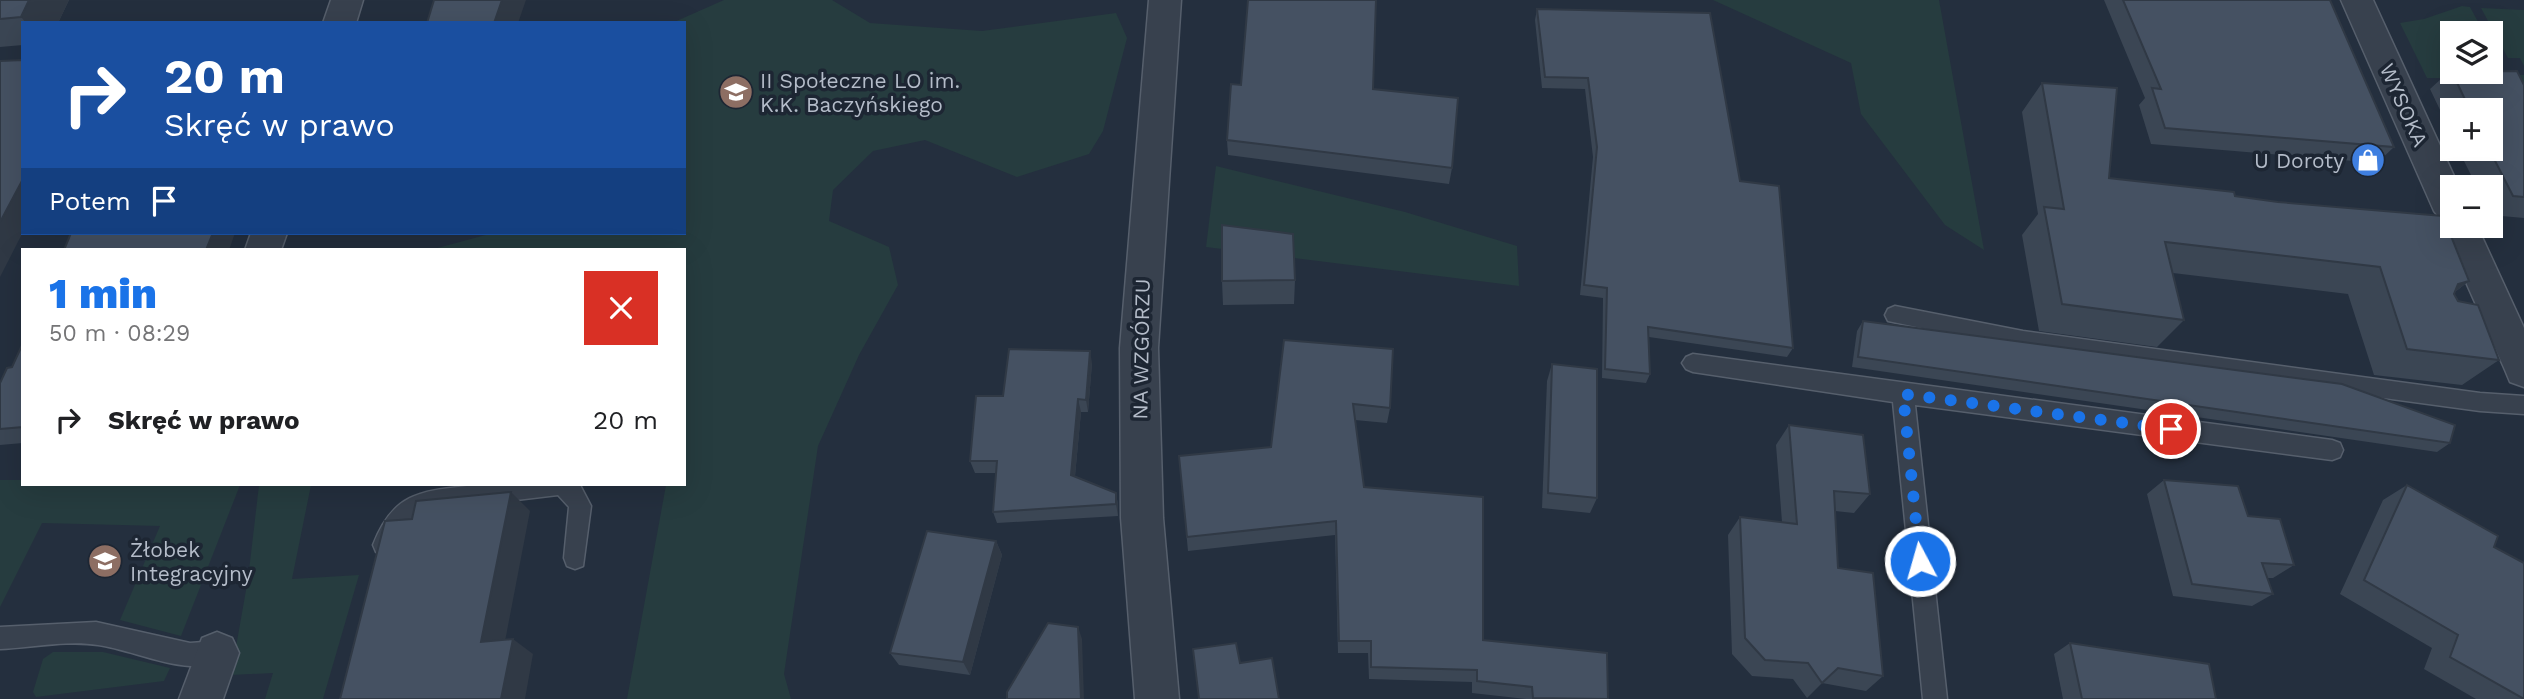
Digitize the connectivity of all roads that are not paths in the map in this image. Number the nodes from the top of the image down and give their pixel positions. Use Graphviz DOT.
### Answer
graph roads {
  1 [pos="347,0"];
  2 [pos="1165,0"];
  3 [pos="2357,0"];
  4 [pos="340,21"];
  5 [pos="2440,184"];
  6 [pos="2463,238"];
  7 [pos="1895,315"];
  8 [pos="1693,363"];
  9 [pos="2524,370"];
  10 [pos="1903,394"];
  11 [pos="2524,405"];
  12 [pos="2332,450"];
  13 [pos="552,486"];
  14 [pos="562,486"];
  15 [pos="575,558"];
  16 [pos="378,565"];
  17 [pos="0,638"];
  18 [pos="217,653"];
  19 [pos="201,699"];
  20 [pos="1157,699"];
  21 [pos="1935,699"];
  1 -- 4 [label="street"];
  2 -- 20 [label="street, NA WZGÓRZU"];
  3 -- 5 [label="street, WYSOKA"];
  6 -- 9 [label="street"];
  7 -- 11 [label="lane"];
  8 -- 10 [label="lane"];
  10 -- 12 [label="lane"];
  10 -- 21 [label="lane"];
  13 -- 16 [label="lane"];
  14 -- 15 [label="lane"];
  17 -- 18 [label="lane"];
  18 -- 19 [label="street"];
}
